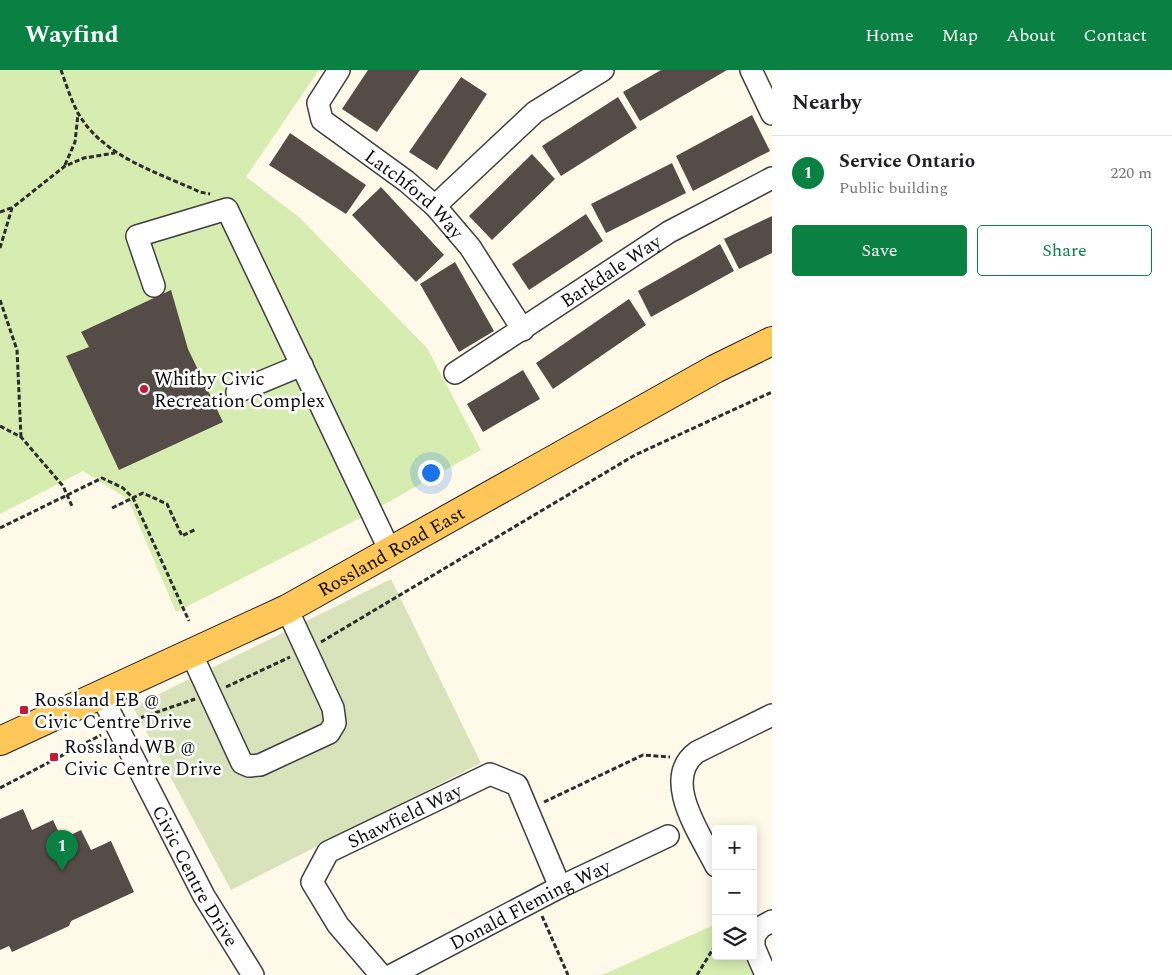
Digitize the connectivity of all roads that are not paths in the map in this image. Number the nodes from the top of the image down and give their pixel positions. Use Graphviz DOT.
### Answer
graph roads {
  1 [pos="339,70"];
  2 [pos="603,70"];
  3 [pos="751,70"];
  4 [pos="772,114"];
  5 [pos="772,178"];
  6 [pos="435,206"];
  7 [pos="154,286"];
  8 [pos="523,330"];
  9 [pos="772,341"];
  10 [pos="302,365"];
  11 [pos="455,373"];
  12 [pos="237,392"];
  13 [pos="390,551"];
  14 [pos="287,609"];
  15 [pos="191,653"];
  16 [pos="101,695"];
  17 [pos="772,715"];
  18 [pos="0,741"];
  19 [pos="668,836"];
  20 [pos="712,858"];
  21 [pos="560,887"];
  22 [pos="772,921"];
  23 [pos="757,932"];
  24 [pos="757,954"];
  25 [pos="252,975"];
  26 [pos="381,975"];
  27 [pos="392,975"];
  28 [pos="766,975"];
  1 -- 6 [label="street, Latchford Way"];
  2 -- 6 [label="street"];
  3 -- 4 [label="street"];
  5 -- 8 [label="street, Barkdale Way"];
  6 -- 8 [label="street, Latchford Way"];
  7 -- 10 [label="street"];
  8 -- 11 [label="street, Barkdale Way"];
  9 -- 13 [label="main road, Rossland Road East"];
  10 -- 12 [label="street"];
  10 -- 13 [label="street"];
  13 -- 14 [label="main road, Rossland Road East"];
  14 -- 15 [label="main road, Rossland Road East"];
  14 -- 15 [label="street"];
  15 -- 16 [label="main road, Rossland Road East"];
  16 -- 18 [label="main road, Rossland Road East"];
  16 -- 25 [label="street, Civic Centre Drive"];
  17 -- 20 [label="street"];
  19 -- 21 [label="street, Donald Fleming Way"];
  21 -- 26 [label="street, Shawfield Way"];
  21 -- 27 [label="street, Donald Fleming Way"];
  22 -- 23 [label="street"];
  24 -- 28 [label="street"];
}
